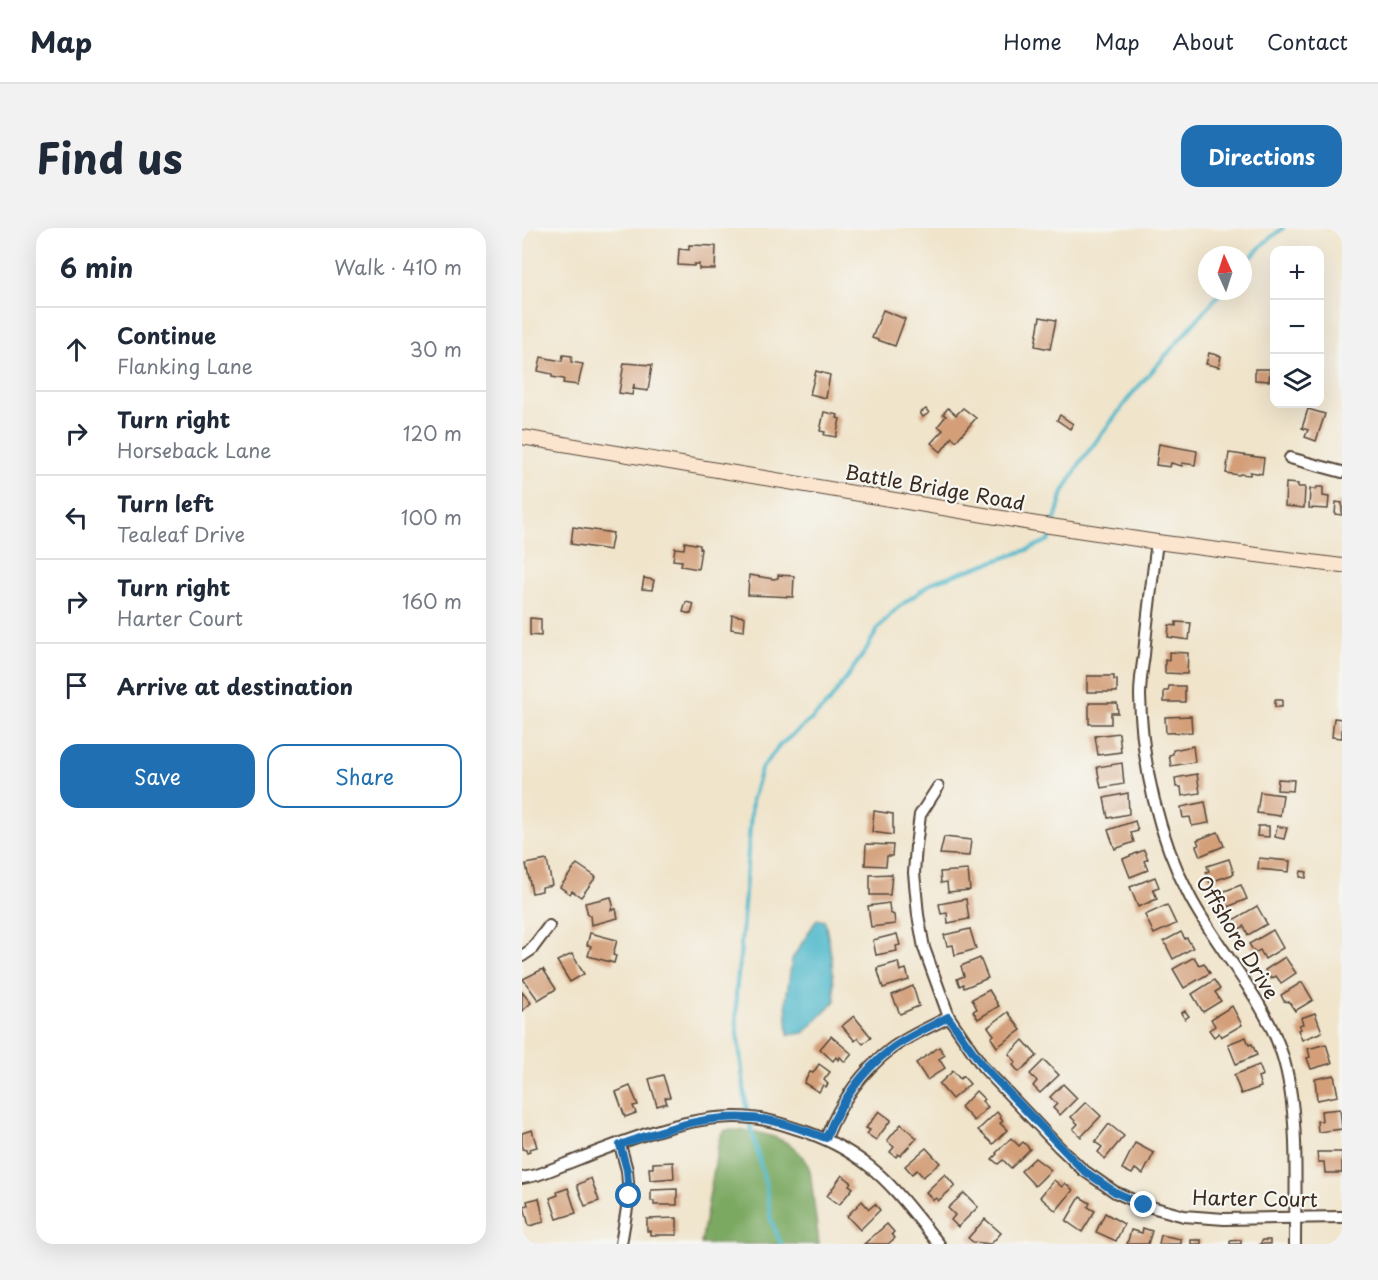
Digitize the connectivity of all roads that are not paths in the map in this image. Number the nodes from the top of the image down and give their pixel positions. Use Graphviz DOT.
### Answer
graph roads {
  1 [pos="522,437"];
  2 [pos="1290,458"];
  3 [pos="1342,472"];
  4 [pos="1158,542"];
  5 [pos="1342,566"];
  6 [pos="938,787"];
  7 [pos="549,926"];
  8 [pos="522,956"];
  9 [pos="948,1017"];
  10 [pos="826,1138"];
  11 [pos="620,1145"];
  12 [pos="522,1178"];
  13 [pos="1342,1217"];
  14 [pos="1295,1218"];
  15 [pos="621,1244"];
  16 [pos="939,1244"];
  17 [pos="1295,1244"];
  1 -- 4 [label="street, Battle Bridge Road"];
  2 -- 3 [label="street"];
  4 -- 5 [label="street, Battle Bridge Road"];
  4 -- 14 [label="street, Offshore Drive"];
  6 -- 9 [label="street, Harter Court"];
  7 -- 8 [label="street"];
  9 -- 10 [label="street"];
  9 -- 14 [label="street, Harter Court"];
  10 -- 11 [label="street"];
  10 -- 16 [label="street"];
  11 -- 12 [label="street"];
  11 -- 15 [label="street"];
  13 -- 14 [label="street, Harter Court"];
  14 -- 17 [label="street, Offshore Drive"];
}
